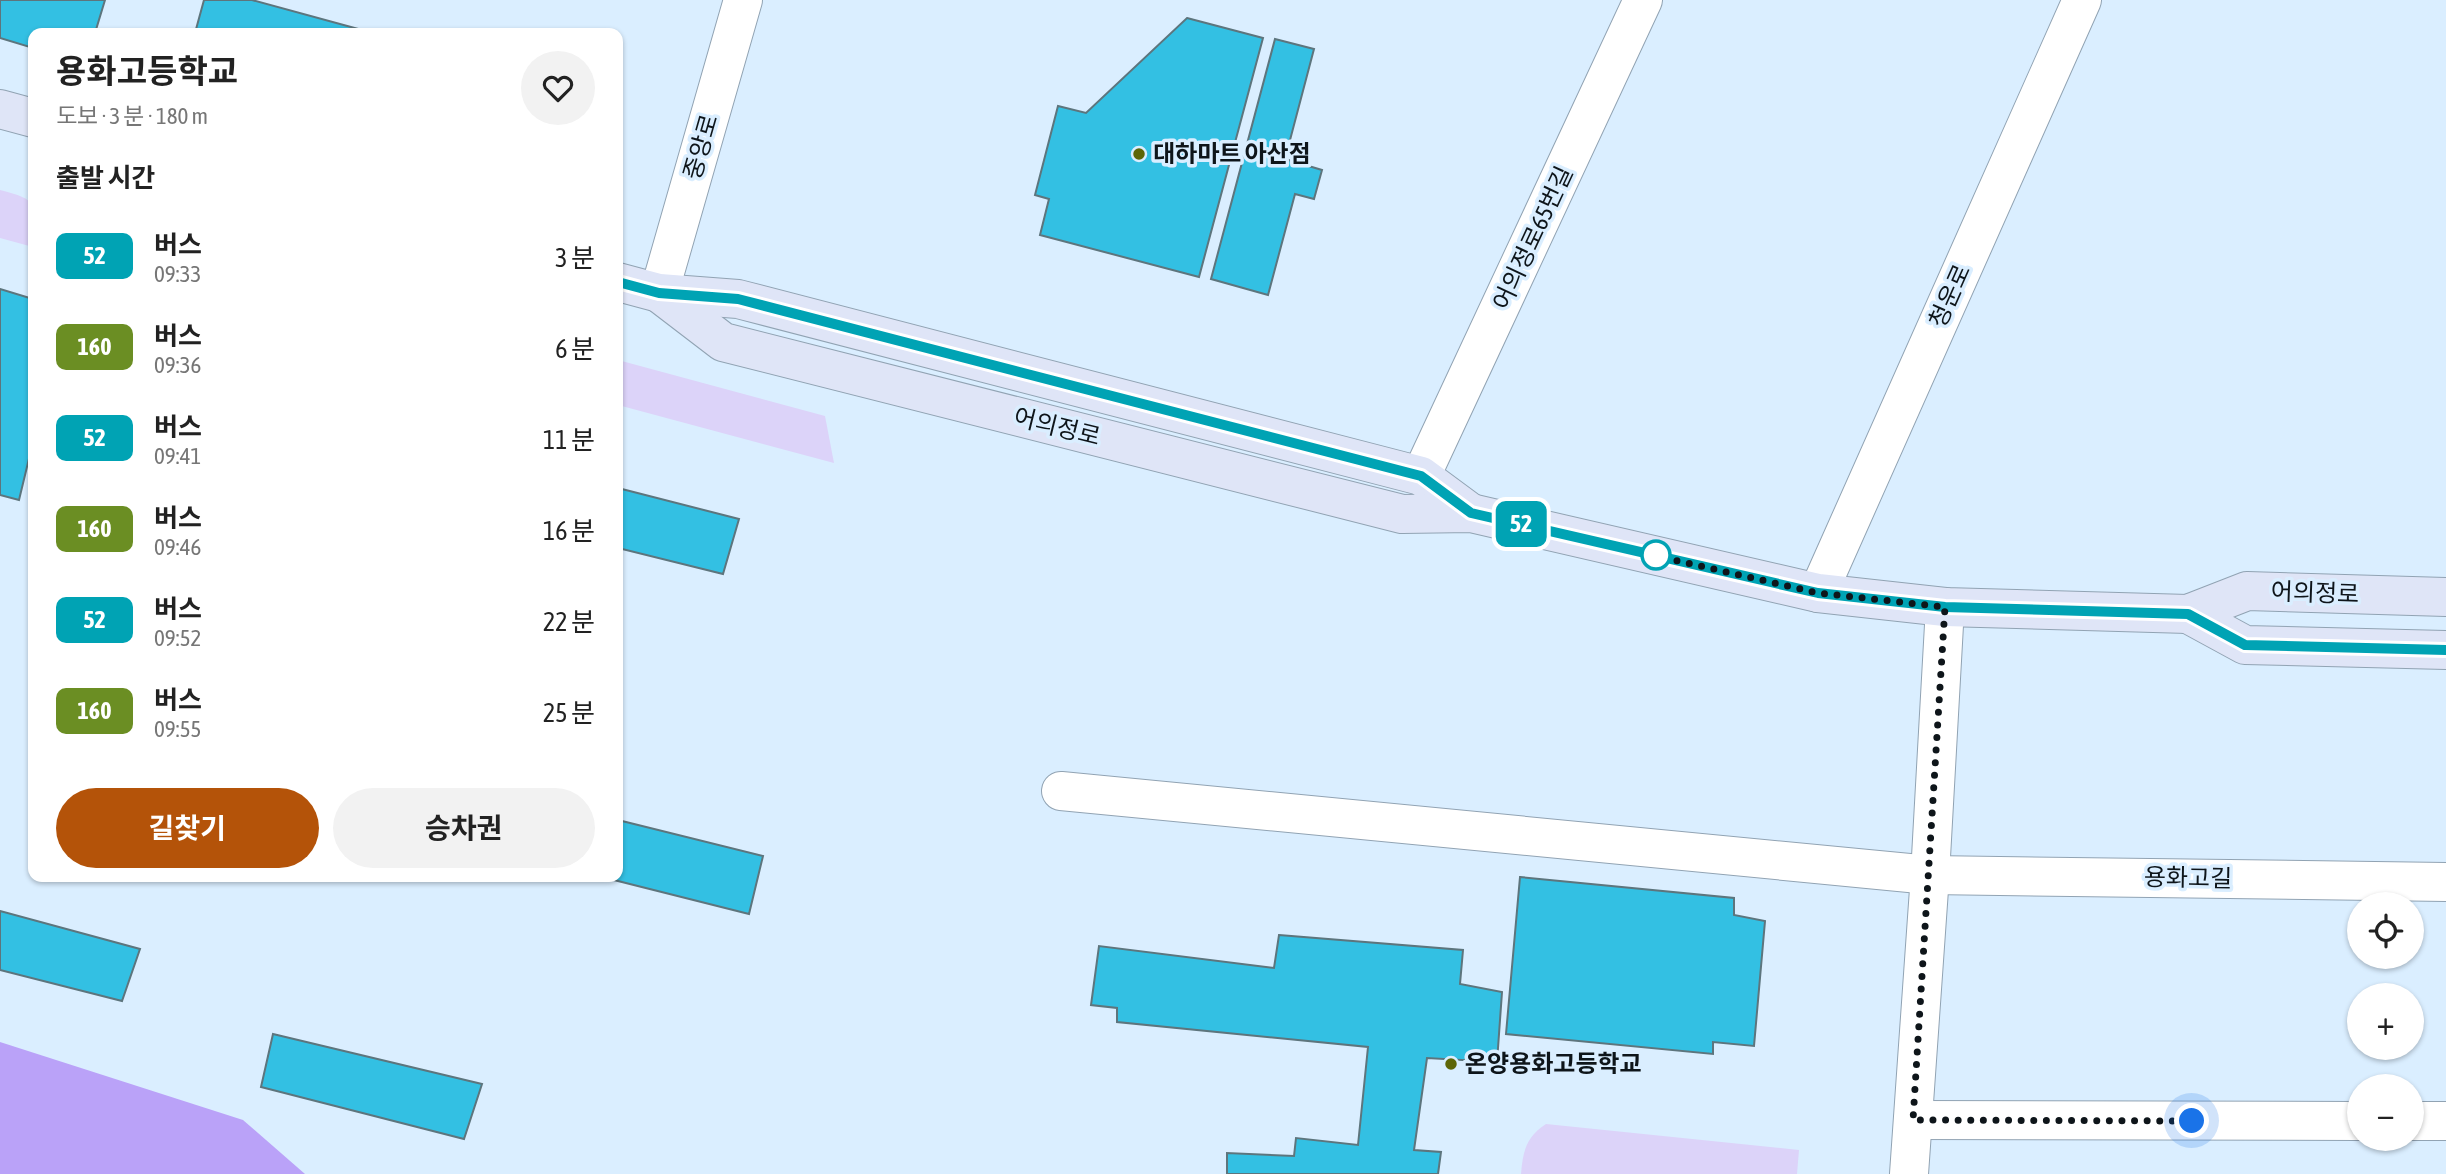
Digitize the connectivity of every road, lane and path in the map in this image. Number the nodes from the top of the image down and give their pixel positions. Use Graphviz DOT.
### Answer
graph roads {
  1 [pos="743,0"];
  2 [pos="1643,0"];
  3 [pos="2082,0"];
  4 [pos="0,108"];
  5 [pos="28,116"];
  6 [pos="623,283"];
  7 [pos="659,293"];
  8 [pos="1421,476"];
  9 [pos="1471,513"];
  10 [pos="1818,593"];
  11 [pos="2446,597"];
  12 [pos="1945,607"];
  13 [pos="2188,614"];
  14 [pos="2446,650"];
  15 [pos="1061,791"];
  16 [pos="1930,875"];
  17 [pos="2446,882"];
  18 [pos="1913,1120"];
  19 [pos="2347,1121"];
  20 [pos="2424,1121"];
  21 [pos="2446,1121"];
  22 [pos="1909,1174"];
  1 -- 7 [label="street, 중앙로"];
  2 -- 8 [label="street, 어의정로65번길"];
  3 -- 10 [label="street, 청운로"];
  4 -- 5 [label="main road"];
  6 -- 7 [label="main road, 어의정로"];
  7 -- 8 [label="main road, 어의정로"];
  7 -- 9 [label="main road, 어의정로"];
  8 -- 9 [label="main road, 어의정로"];
  9 -- 10 [label="main road, 어의정로"];
  10 -- 12 [label="main road, 어의정로"];
  11 -- 13 [label="main road, 어의정로"];
  12 -- 13 [label="main road, 어의정로"];
  12 -- 16 [label="street"];
  13 -- 14 [label="main road, 어의정로"];
  15 -- 16 [label="street, 용화고길"];
  16 -- 17 [label="street, 용화고길"];
  16 -- 18 [label="street"];
  18 -- 19 [label="street"];
  18 -- 22 [label="street"];
  20 -- 21 [label="street"];
}
